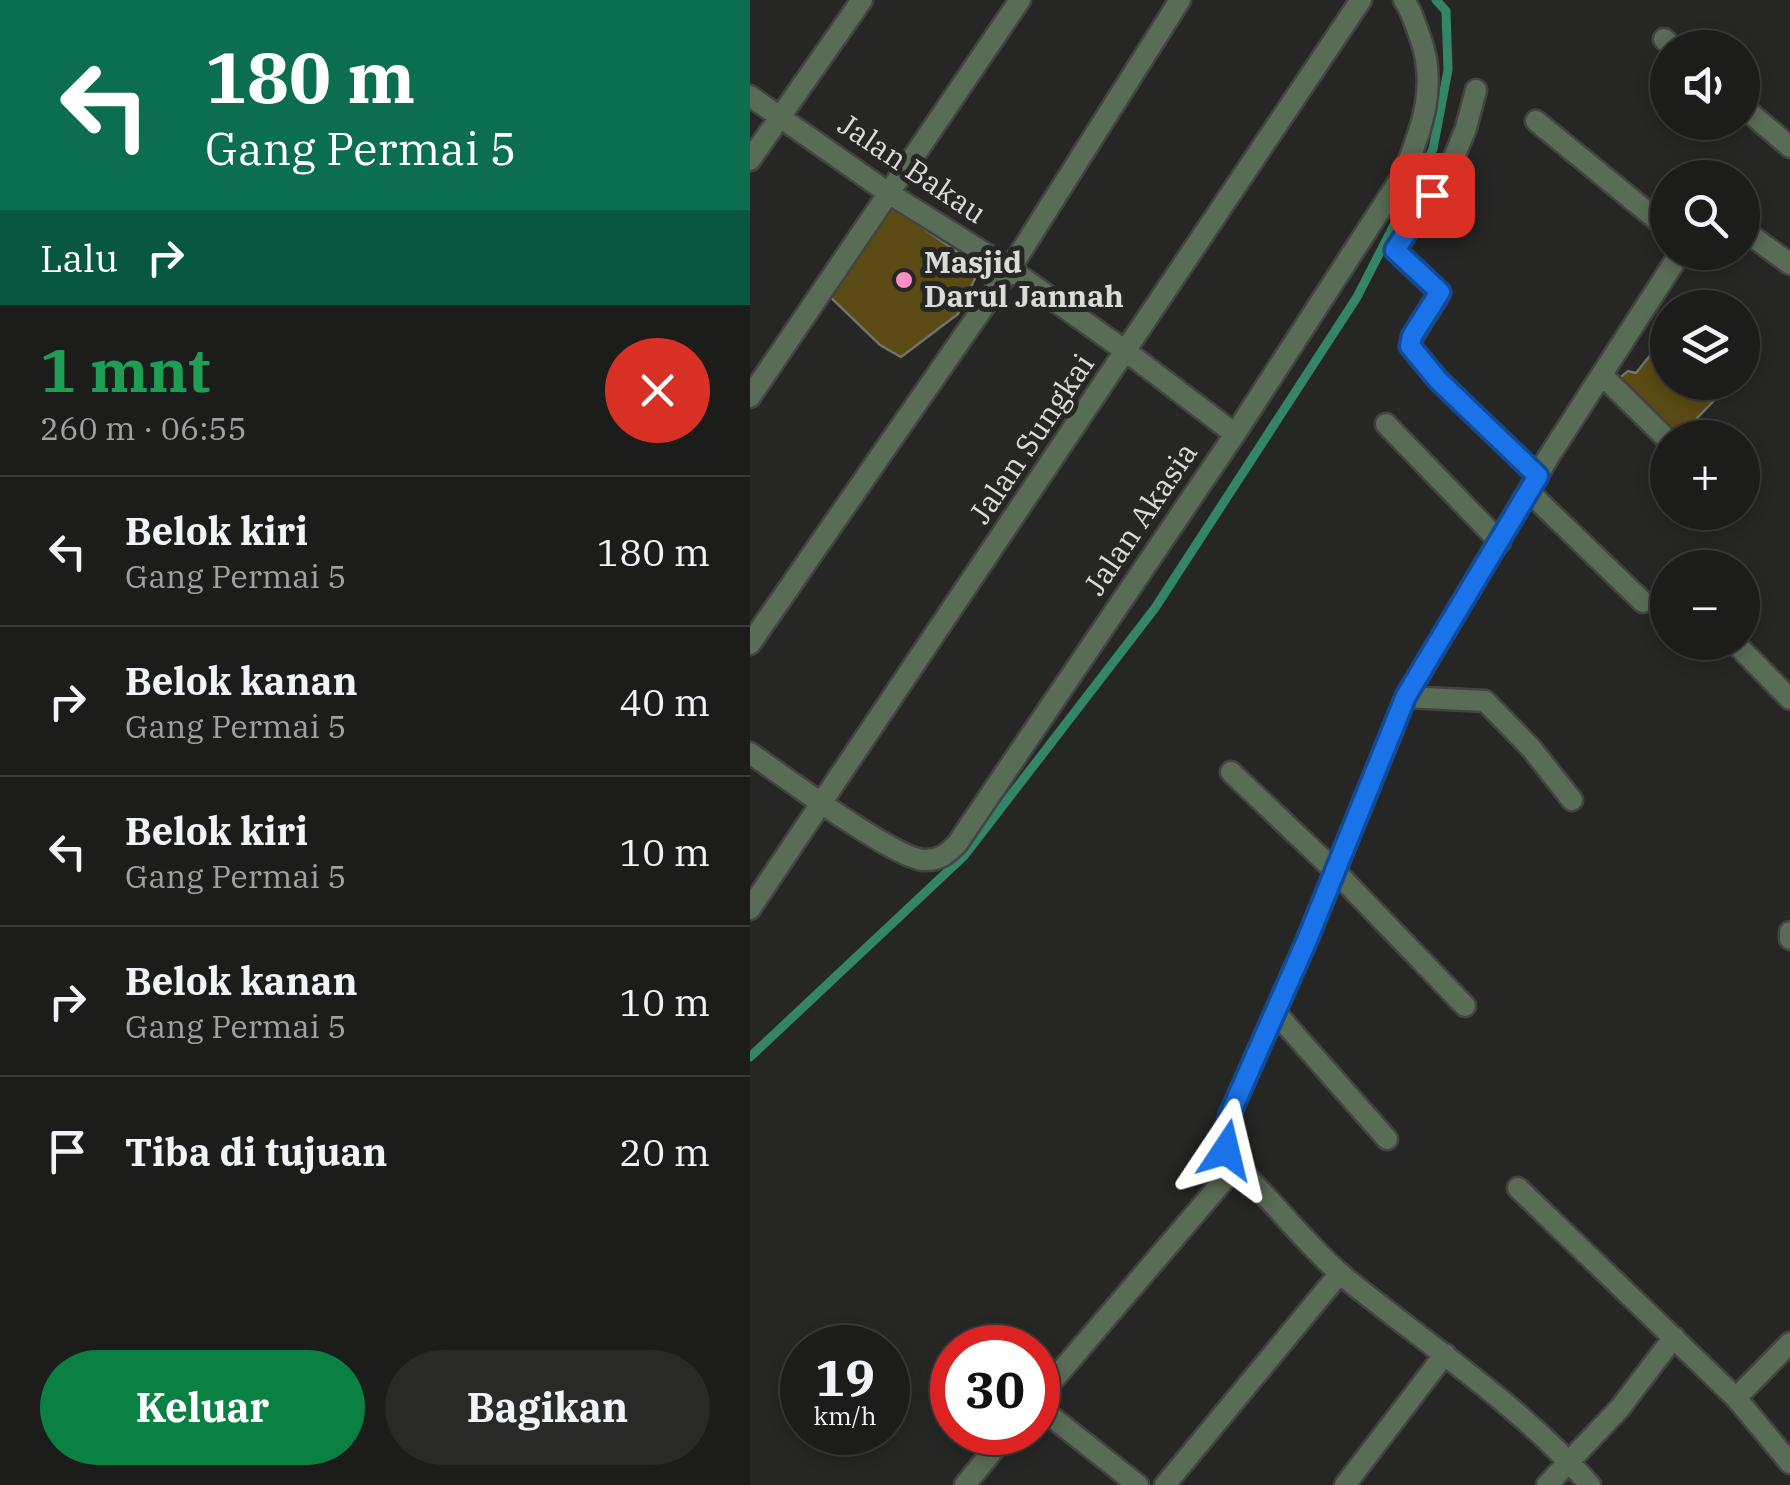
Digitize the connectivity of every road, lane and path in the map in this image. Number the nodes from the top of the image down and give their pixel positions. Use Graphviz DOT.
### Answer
graph roads {
  1 [pos="862,0"];
  2 [pos="1020,0"];
  3 [pos="1180,0"];
  4 [pos="1361,0"];
  5 [pos="1404,0"];
  6 [pos="1476,90"];
  7 [pos="750,96"];
  8 [pos="780,116"];
  9 [pos="1536,121"];
  10 [pos="1760,121"];
  11 [pos="1790,147"];
  12 [pos="750,160"];
  13 [pos="888,192"];
  14 [pos="1650,214"];
  15 [pos="1760,242"];
  16 [pos="1790,264"];
  17 [pos="1010,269"];
  18 [pos="1668,270"];
  19 [pos="1127,352"];
  20 [pos="1602,374"];
  21 [pos="750,396"];
  22 [pos="1650,422"];
  23 [pos="1386,424"];
  24 [pos="1235,434"];
  25 [pos="1534,484"];
  26 [pos="1500,542"];
  27 [pos="1643,602"];
  28 [pos="750,644"];
  29 [pos="1752,660"];
  30 [pos="1406,696"];
  31 [pos="1790,699"];
  32 [pos="750,753"];
  33 [pos="1231,772"];
  34 [pos="1572,800"];
  35 [pos="822,802"];
  36 [pos="1335,871"];
  37 [pos="750,910"];
  38 [pos="1790,932"];
  39 [pos="1790,940"];
  40 [pos="1465,1006"];
  41 [pos="1275,1012"];
  42 [pos="1386,1140"];
  43 [pos="1236,1166"];
  44 [pos="1518,1188"];
  45 [pos="1340,1273"];
  46 [pos="1674,1337"];
  47 [pos="1790,1343"];
  48 [pos="1444,1354"];
  49 [pos="1060,1372"];
  50 [pos="1736,1398"];
  51 [pos="1060,1423"];
  52 [pos="989,1455"];
  53 [pos="1570,1462"];
  54 [pos="1790,1463"];
  55 [pos="964,1485"];
  56 [pos="1138,1485"];
  57 [pos="1166,1485"];
  58 [pos="1345,1485"];
  59 [pos="1547,1485"];
  60 [pos="1590,1485"];
  1 -- 8 [label="street"];
  2 -- 13 [label="street"];
  3 -- 17 [label="street"];
  4 -- 19 [label="street, Jalan Sungkai"];
  5 -- 24 [label="street, Jalan Akasia"];
  6 -- 25 [label="street"];
  7 -- 8 [label="street, Jalan Bakau"];
  8 -- 12 [label="street"];
  8 -- 13 [label="street, Jalan Bakau"];
  9 -- 14 [label="street"];
  10 -- 11 [label="street"];
  13 -- 17 [label="street, Jalan Bakau"];
  13 -- 21 [label="street"];
  15 -- 16 [label="street"];
  17 -- 19 [label="street, Jalan Bakau"];
  17 -- 28 [label="street"];
  18 -- 20 [label="street"];
  19 -- 24 [label="street, Jalan Bakau"];
  19 -- 35 [label="street, Jalan Sungkai"];
  20 -- 22 [label="street"];
  20 -- 25 [label="street"];
  23 -- 26 [label="street"];
  24 -- 35 [label="street, Jalan Akasia"];
  25 -- 26 [label="street"];
  25 -- 27 [label="street"];
  26 -- 30 [label="street"];
  29 -- 31 [label="street"];
  30 -- 34 [label="street"];
  30 -- 36 [label="street"];
  32 -- 35 [label="street, Jalan Akasia"];
  33 -- 36 [label="street"];
  35 -- 37 [label="street, Jalan Sungkai"];
  36 -- 40 [label="street"];
  36 -- 41 [label="street"];
  38 -- 39 [label="street"];
  41 -- 42 [label="street"];
  41 -- 43 [label="street"];
  43 -- 45 [label="street"];
  43 -- 49 [label="street"];
  44 -- 46 [label="street"];
  45 -- 48 [label="street"];
  45 -- 57 [label="street"];
  46 -- 50 [label="street"];
  46 -- 53 [label="street"];
  47 -- 50 [label="street"];
  48 -- 53 [label="street"];
  48 -- 58 [label="street"];
  50 -- 54 [label="street"];
  51 -- 56 [label="street"];
  52 -- 55 [label="street"];
  53 -- 59 [label="street"];
  53 -- 60 [label="street"];
}
